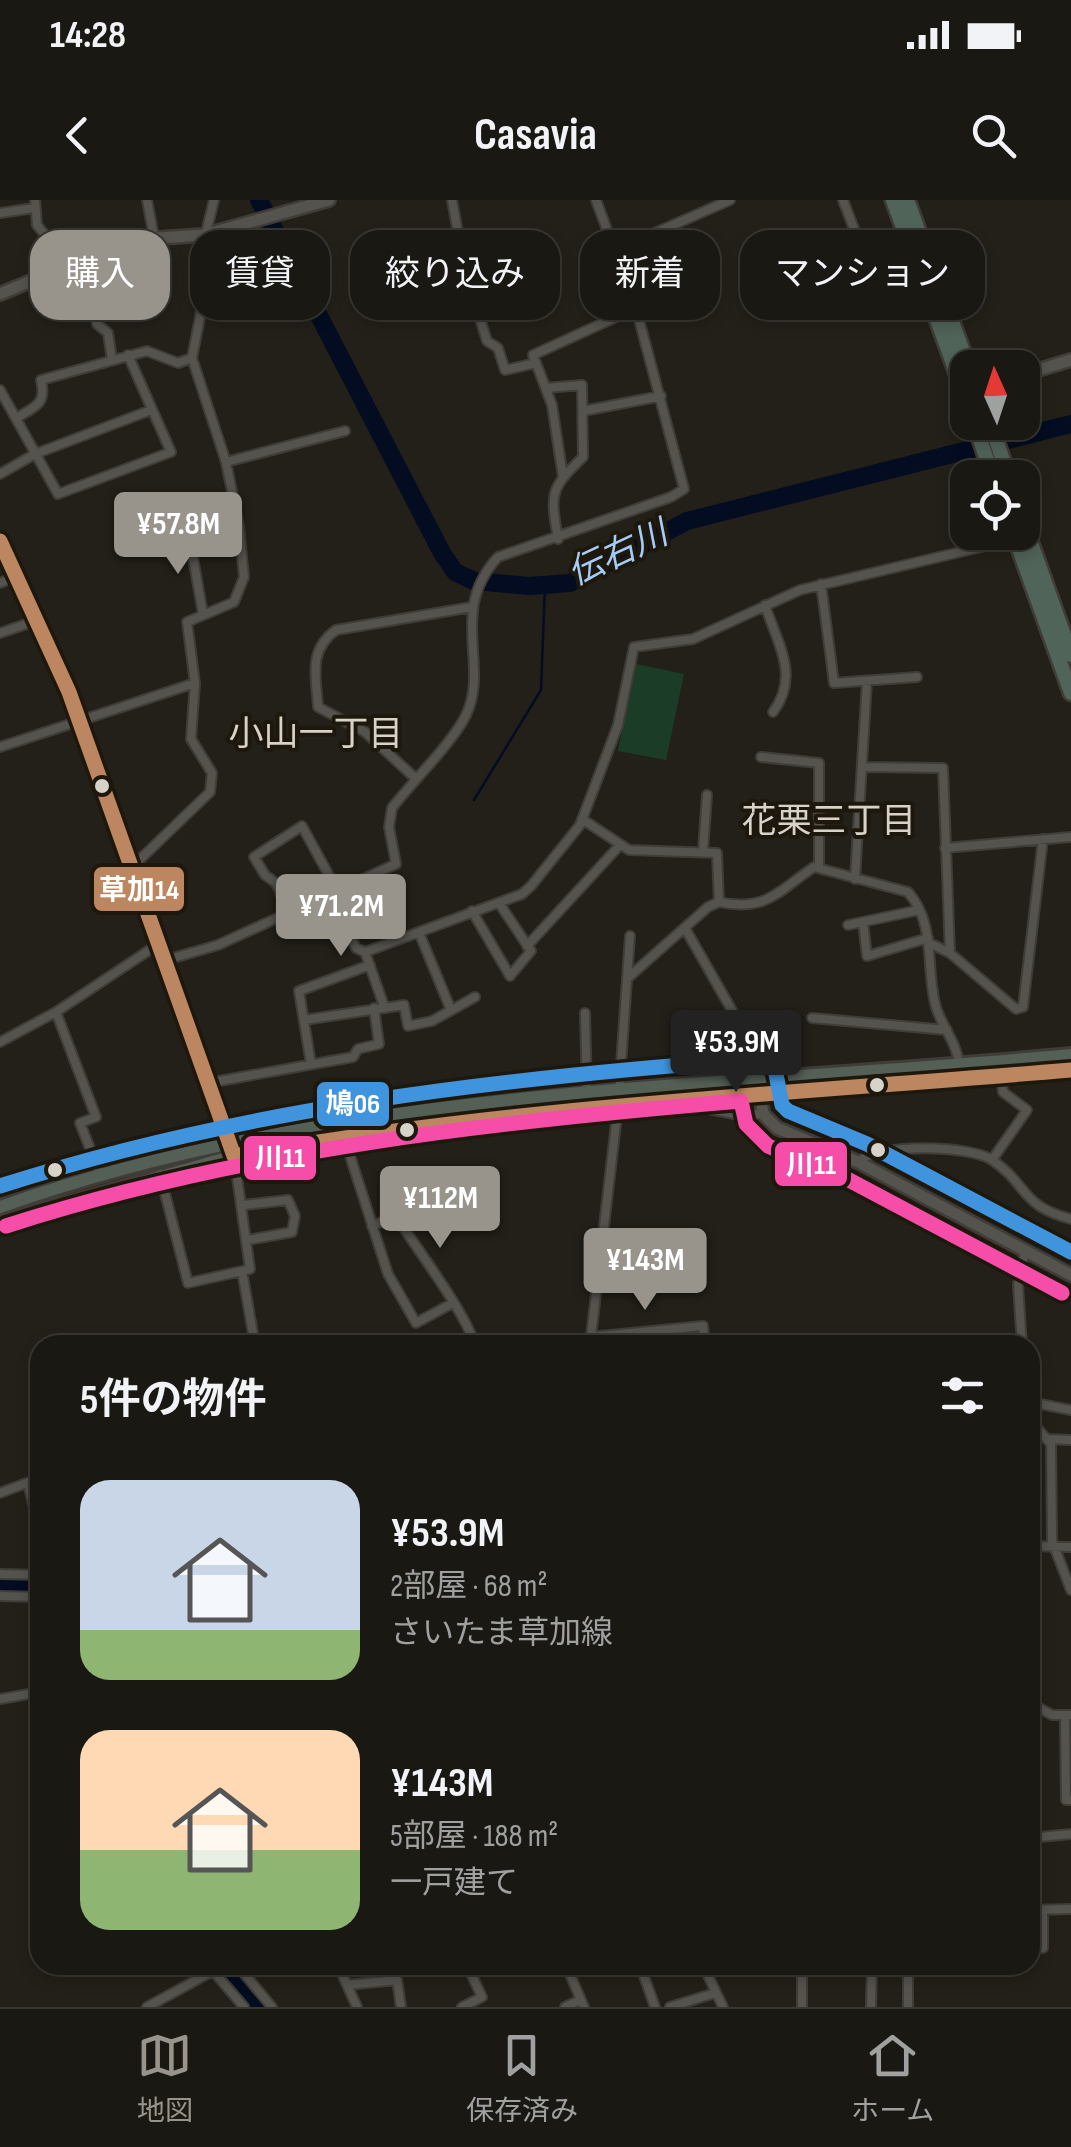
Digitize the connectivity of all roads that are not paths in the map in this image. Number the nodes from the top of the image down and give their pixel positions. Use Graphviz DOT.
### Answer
graph roads {
  1 [pos="147,200"];
  2 [pos="214,200"];
  3 [pos="275,200"];
  4 [pos="329,200"];
  5 [pos="452,200"];
  6 [pos="596,200"];
  7 [pos="730,200"];
  8 [pos="843,200"];
  9 [pos="893,200"];
  10 [pos="907,200"];
  11 [pos="35,204"];
  12 [pos="0,213"];
  13 [pos="279,214"];
  14 [pos="41,230"];
  15 [pos="153,230"];
  16 [pos="205,230"];
  17 [pos="222,230"];
  18 [pos="608,230"];
  19 [pos="662,230"];
  20 [pos="854,230"];
  21 [pos="30,280"];
  22 [pos="0,294"];
  23 [pos="97,320"];
  24 [pos="200,320"];
  25 [pos="610,320"];
  26 [pos="639,320"];
  27 [pos="962,350"];
  28 [pos="950,353"];
  29 [pos="128,355"];
  30 [pos="192,358"];
  31 [pos="112,360"];
  32 [pos="1071,360"];
  33 [pos="536,363"];
  34 [pos="1040,369"];
  35 [pos="546,388"];
  36 [pos="0,390"];
  37 [pos="661,396"];
  38 [pos="151,410"];
  39 [pos="582,411"];
  40 [pos="16,418"];
  41 [pos="344,431"];
  42 [pos="988,440"];
  43 [pos="992,452"];
  44 [pos="35,454"];
  45 [pos="992,460"];
  46 [pos="997,460"];
  47 [pos="226,462"];
  48 [pos="0,474"];
  49 [pos="563,477"];
  50 [pos="240,526"];
  51 [pos="189,534"];
  52 [pos="558,539"];
  53 [pos="151,540"];
  54 [pos="0,541"];
  55 [pos="958,550"];
  56 [pos="1019,550"];
  57 [pos="1033,550"];
  58 [pos="17,576"];
  59 [pos="0,582"];
  60 [pos="821,584"];
  61 [pos="765,605"];
  62 [pos="472,607"];
  63 [pos="203,614"];
  64 [pos="38,620"];
  65 [pos="0,634"];
  66 [pos="1071,655"];
  67 [pos="918,677"];
  68 [pos="867,681"];
  69 [pos="195,683"];
  70 [pos="1071,693"];
  71 [pos="774,712"];
  72 [pos="80,722"];
  73 [pos="0,748"];
  74 [pos="761,757"];
  75 [pos="863,767"];
  76 [pos="415,778"];
  77 [pos="707,794"];
  78 [pos="582,819"];
  79 [pos="1071,837"];
  80 [pos="1043,839"];
  81 [pos="620,845"];
  82 [pos="945,848"];
  83 [pos="703,851"];
  84 [pos="131,868"];
  85 [pos="819,868"];
  86 [pos="855,878"];
  87 [pos="334,894"];
  88 [pos="720,902"];
  89 [pos="499,903"];
  90 [pos="919,910"];
  91 [pos="472,911"];
  92 [pos="289,914"];
  93 [pos="863,922"];
  94 [pos="848,925"];
  95 [pos="686,930"];
  96 [pos="420,935"];
  97 [pos="630,936"];
  98 [pos="928,941"];
  99 [pos="160,944"];
  100 [pos="528,946"];
  101 [pos="366,952"];
  102 [pos="950,953"];
  103 [pos="166,960"];
  104 [pos="370,965"];
  105 [pos="630,976"];
  106 [pos="475,997"];
  107 [pos="384,1006"];
  108 [pos="374,1008"];
  109 [pos="451,1010"];
  110 [pos="56,1012"];
  111 [pos="585,1012"];
  112 [pos="782,1017"];
  113 [pos="812,1018"];
  114 [pos="304,1020"];
  115 [pos="947,1030"];
  116 [pos="0,1042"];
  117 [pos="1071,1055"];
  118 [pos="311,1064"];
  119 [pos="959,1066"];
  120 [pos="1071,1070"];
  121 [pos="1001,1076"];
  122 [pos="208,1083"];
  123 [pos="758,1086"];
  124 [pos="619,1091"];
  125 [pos="587,1094"];
  126 [pos="693,1099"];
  127 [pos="618,1107"];
  128 [pos="764,1114"];
  129 [pos="343,1134"];
  130 [pos="232,1149"];
  131 [pos="992,1160"];
  132 [pos="858,1162"];
  133 [pos="100,1174"];
  134 [pos="160,1174"];
  135 [pos="244,1206"];
  136 [pos="0,1219"];
  137 [pos="1071,1219"];
  138 [pos="372,1226"];
  139 [pos="248,1240"];
  140 [pos="1025,1251"];
  141 [pos="242,1271"];
  142 [pos="1071,1274"];
  143 [pos="451,1304"];
  144 [pos="254,1335"];
  145 [pos="472,1335"];
  146 [pos="591,1335"];
  147 [pos="635,1335"];
  148 [pos="704,1335"];
  149 [pos="1021,1335"];
  150 [pos="1040,1404"];
  151 [pos="1071,1410"];
  152 [pos="1040,1432"];
  153 [pos="1046,1439"];
  154 [pos="1071,1440"];
  155 [pos="28,1483"];
  156 [pos="30,1491"];
  157 [pos="0,1493"];
  158 [pos="1040,1546"];
  159 [pos="1054,1546"];
  160 [pos="1071,1547"];
  161 [pos="0,1574"];
  162 [pos="30,1575"];
  163 [pos="1071,1590"];
  164 [pos="0,1596"];
  165 [pos="30,1596"];
  166 [pos="30,1694"];
  167 [pos="0,1699"];
  168 [pos="1040,1708"];
  169 [pos="1068,1715"];
  170 [pos="1071,1800"];
  171 [pos="1071,1834"];
  172 [pos="1040,1837"];
  173 [pos="1043,1910"];
  174 [pos="1071,1910"];
  175 [pos="1040,1948"];
  176 [pos="203,1975"];
  177 [pos="216,1975"];
  178 [pos="245,1975"];
  179 [pos="342,1975"];
  180 [pos="472,1975"];
  181 [pos="570,1975"];
  182 [pos="644,1975"];
  183 [pos="707,1975"];
  184 [pos="802,1975"];
  185 [pos="872,1975"];
  186 [pos="908,1975"];
  187 [pos="347,1985"];
  188 [pos="715,1992"];
  189 [pos="582,2003"];
  190 [pos="355,2006"];
  191 [pos="147,2007"];
  192 [pos="244,2007"];
  193 [pos="272,2007"];
  194 [pos="401,2007"];
  195 [pos="462,2007"];
  196 [pos="565,2007"];
  197 [pos="655,2007"];
  198 [pos="670,2007"];
  199 [pos="723,2007"];
  200 [pos="802,2007"];
  201 [pos="871,2007"];
  202 [pos="908,2007"];
  1 -- 15 [label="street"];
  2 -- 16 [label="street"];
  3 -- 13 [label="street"];
  4 -- 13 [label="street"];
  5 -- 33 [label="street"];
  6 -- 18 [label="street"];
  7 -- 19 [label="street"];
  8 -- 20 [label="street"];
  9 -- 28 [label="highway"];
  10 -- 27 [label="highway"];
  11 -- 12 [label="street"];
  11 -- 14 [label="street"];
  13 -- 17 [label="street"];
  21 -- 22 [label="street"];
  23 -- 31 [label="street"];
  24 -- 30 [label="street"];
  25 -- 33 [label="street"];
  26 -- 37 [label="street"];
  29 -- 30 [label="street"];
  29 -- 31 [label="street"];
  29 -- 38 [label="street"];
  30 -- 47 [label="street"];
  31 -- 40 [label="street"];
  32 -- 34 [label="street"];
  33 -- 35 [label="street"];
  35 -- 39 [label="street"];
  35 -- 49 [label="street"];
  36 -- 40 [label="street"];
  37 -- 39 [label="street"];
  37 -- 52 [label="street"];
  38 -- 44 [label="street"];
  38 -- 44 [label="street"];
  39 -- 49 [label="street"];
  40 -- 44 [label="street"];
  41 -- 47 [label="street"];
  42 -- 43 [label="highway"];
  43 -- 45 [label="highway"];
  43 -- 46 [label="highway"];
  44 -- 48 [label="street"];
  47 -- 50 [label="street"];
  49 -- 52 [label="street"];
  50 -- 51 [label="street"];
  50 -- 63 [label="street"];
  51 -- 53 [label="street"];
  51 -- 63 [label="street"];
  52 -- 62 [label="street"];
  54 -- 58 [label="street"];
  55 -- 60 [label="street"];
  56 -- 70 [label="highway"];
  57 -- 66 [label="highway"];
  58 -- 59 [label="street"];
  58 -- 64 [label="street"];
  60 -- 61 [label="street"];
  60 -- 68 [label="street"];
  61 -- 71 [label="street"];
  61 -- 78 [label="street"];
  62 -- 76 [label="street"];
  62 -- 76 [label="street"];
  63 -- 69 [label="street"];
  64 -- 65 [label="street"];
  64 -- 72 [label="street"];
  67 -- 68 [label="street"];
  68 -- 75 [label="street"];
  69 -- 72 [label="street"];
  69 -- 84 [label="street"];
  72 -- 73 [label="street"];
  72 -- 84 [label="street"];
  74 -- 85 [label="street"];
  75 -- 82 [label="street"];
  75 -- 86 [label="street"];
  76 -- 87 [label="street"];
  77 -- 83 [label="street"];
  78 -- 81 [label="street"];
  78 -- 89 [label="street"];
  79 -- 80 [label="street"];
  80 -- 82 [label="street"];
  80 -- 102 [label="street"];
  81 -- 83 [label="street"];
  81 -- 100 [label="street"];
  82 -- 102 [label="street"];
  83 -- 88 [label="street"];
  84 -- 99 [label="street"];
  85 -- 86 [label="street"];
  85 -- 88 [label="street"];
  86 -- 90 [label="street"];
  87 -- 92 [label="street"];
  87 -- 92 [label="street"];
  87 -- 101 [label="street"];
  88 -- 95 [label="street"];
  89 -- 91 [label="street"];
  89 -- 100 [label="street"];
  90 -- 93 [label="street"];
  90 -- 98 [label="street"];
  91 -- 96 [label="street"];
  91 -- 100 [label="street"];
  92 -- 103 [label="street"];
  93 -- 94 [label="street"];
  93 -- 98 [label="street"];
  95 -- 105 [label="street"];
  95 -- 112 [label="street"];
  96 -- 101 [label="street"];
  96 -- 109 [label="street"];
  97 -- 105 [label="street"];
  98 -- 102 [label="street"];
  98 -- 115 [label="street"];
  99 -- 103 [label="street"];
  99 -- 110 [label="street"];
  101 -- 104 [label="street"];
  103 -- 122 [label="street"];
  104 -- 107 [label="street"];
  104 -- 114 [label="street"];
  105 -- 124 [label="street"];
  106 -- 109 [label="street"];
  107 -- 108 [label="street"];
  107 -- 109 [label="street"];
  108 -- 114 [label="street"];
  108 -- 118 [label="street"];
  110 -- 116 [label="street"];
  110 -- 133 [label="street"];
  111 -- 125 [label="street"];
  113 -- 115 [label="street"];
  114 -- 118 [label="street"];
  115 -- 119 [label="street"];
  117 -- 119 [label="main road"];
  118 -- 122 [label="street"];
  119 -- 123 [label="main road"];
  120 -- 121 [label="main road"];
  121 -- 123 [label="main road"];
  121 -- 131 [label="street"];
  122 -- 130 [label="street"];
  123 -- 124 [label="main road"];
  123 -- 126 [label="main road"];
  123 -- 128 [label="street"];
  124 -- 125 [label="main road"];
  124 -- 127 [label="street"];
  125 -- 130 [label="main road"];
  126 -- 127 [label="main road"];
  126 -- 128 [label="street"];
  127 -- 129 [label="main road"];
  127 -- 146 [label="street"];
  128 -- 132 [label="street"];
  129 -- 130 [label="main road"];
  129 -- 138 [label="street"];
  130 -- 133 [label="main road"];
  130 -- 134 [label="main road"];
  130 -- 135 [label="street"];
  131 -- 132 [label="street"];
  131 -- 137 [label="street"];
  132 -- 140 [label="street"];
  133 -- 136 [label="main road"];
  134 -- 136 [label="main road"];
  134 -- 141 [label="street"];
  135 -- 139 [label="street"];
  135 -- 139 [label="street"];
  138 -- 143 [label="street"];
  138 -- 143 [label="street"];
  139 -- 141 [label="street"];
  140 -- 142 [label="street"];
  140 -- 149 [label="street"];
  141 -- 144 [label="street"];
  143 -- 145 [label="street"];
  147 -- 148 [label="street"];
  150 -- 151 [label="street"];
  152 -- 153 [label="street"];
  153 -- 154 [label="street"];
  153 -- 159 [label="street"];
  155 -- 156 [label="street"];
  155 -- 157 [label="street"];
  158 -- 159 [label="street"];
  159 -- 160 [label="street"];
  159 -- 163 [label="street"];
  161 -- 162 [label="street"];
  164 -- 165 [label="street"];
  166 -- 167 [label="street"];
  168 -- 169 [label="street"];
  169 -- 170 [label="street"];
  171 -- 172 [label="street"];
  173 -- 174 [label="street"];
  173 -- 175 [label="street"];
  176 -- 191 [label="street"];
  177 -- 192 [label="street"];
  178 -- 193 [label="street"];
  179 -- 187 [label="street"];
  180 -- 195 [label="street"];
  181 -- 189 [label="street"];
  182 -- 197 [label="street"];
  183 -- 188 [label="street"];
  184 -- 200 [label="street"];
  185 -- 201 [label="street"];
  186 -- 202 [label="street"];
  187 -- 190 [label="street"];
  187 -- 194 [label="street"];
  188 -- 198 [label="street"];
  188 -- 199 [label="street"];
  189 -- 196 [label="street"];
}
